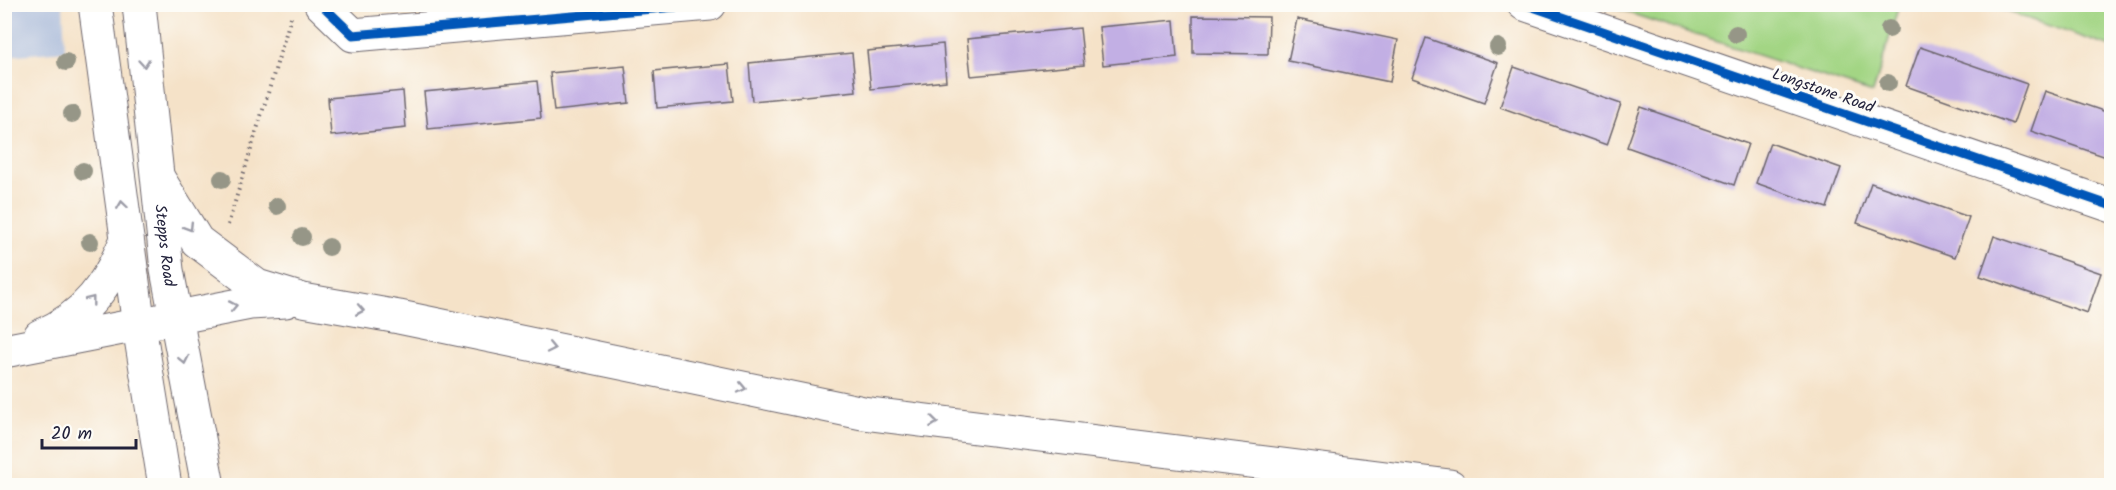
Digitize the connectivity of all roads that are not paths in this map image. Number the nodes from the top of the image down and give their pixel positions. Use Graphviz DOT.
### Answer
graph roads {
  1 [pos="95,4"];
  2 [pos="139,4"];
  3 [pos="710,4"];
  4 [pos="1524,4"];
  5 [pos="306,10"];
  6 [pos="158,178"];
  7 [pos="2112,206"];
  8 [pos="127,239"];
  9 [pos="303,300"];
  10 [pos="175,318"];
  11 [pos="139,326"];
  12 [pos="5,351"];
  13 [pos="165,486"];
  14 [pos="208,486"];
  15 [pos="1450,486"];
  8 -- 1 [label="main road, one-way"];
  2 -- 6 [label="main road, Stepps Road, one-way"];
  3 -- 5 [label="main road"];
  4 -- 7 [label="main road, Longstone Road"];
  6 -- 9 [label="main road, one-way"];
  6 -- 10 [label="main road, Stepps Road"];
  8 -- 11 [label="main road"];
  12 -- 8 [label="main road, one-way"];
  10 -- 9 [label="main road, one-way"];
  9 -- 15 [label="main road, one-way"];
  10 -- 11 [label="main road"];
  10 -- 14 [label="main road, Stepps Road, one-way"];
  11 -- 12 [label="main road"];
  11 -- 13 [label="main road"];
}
